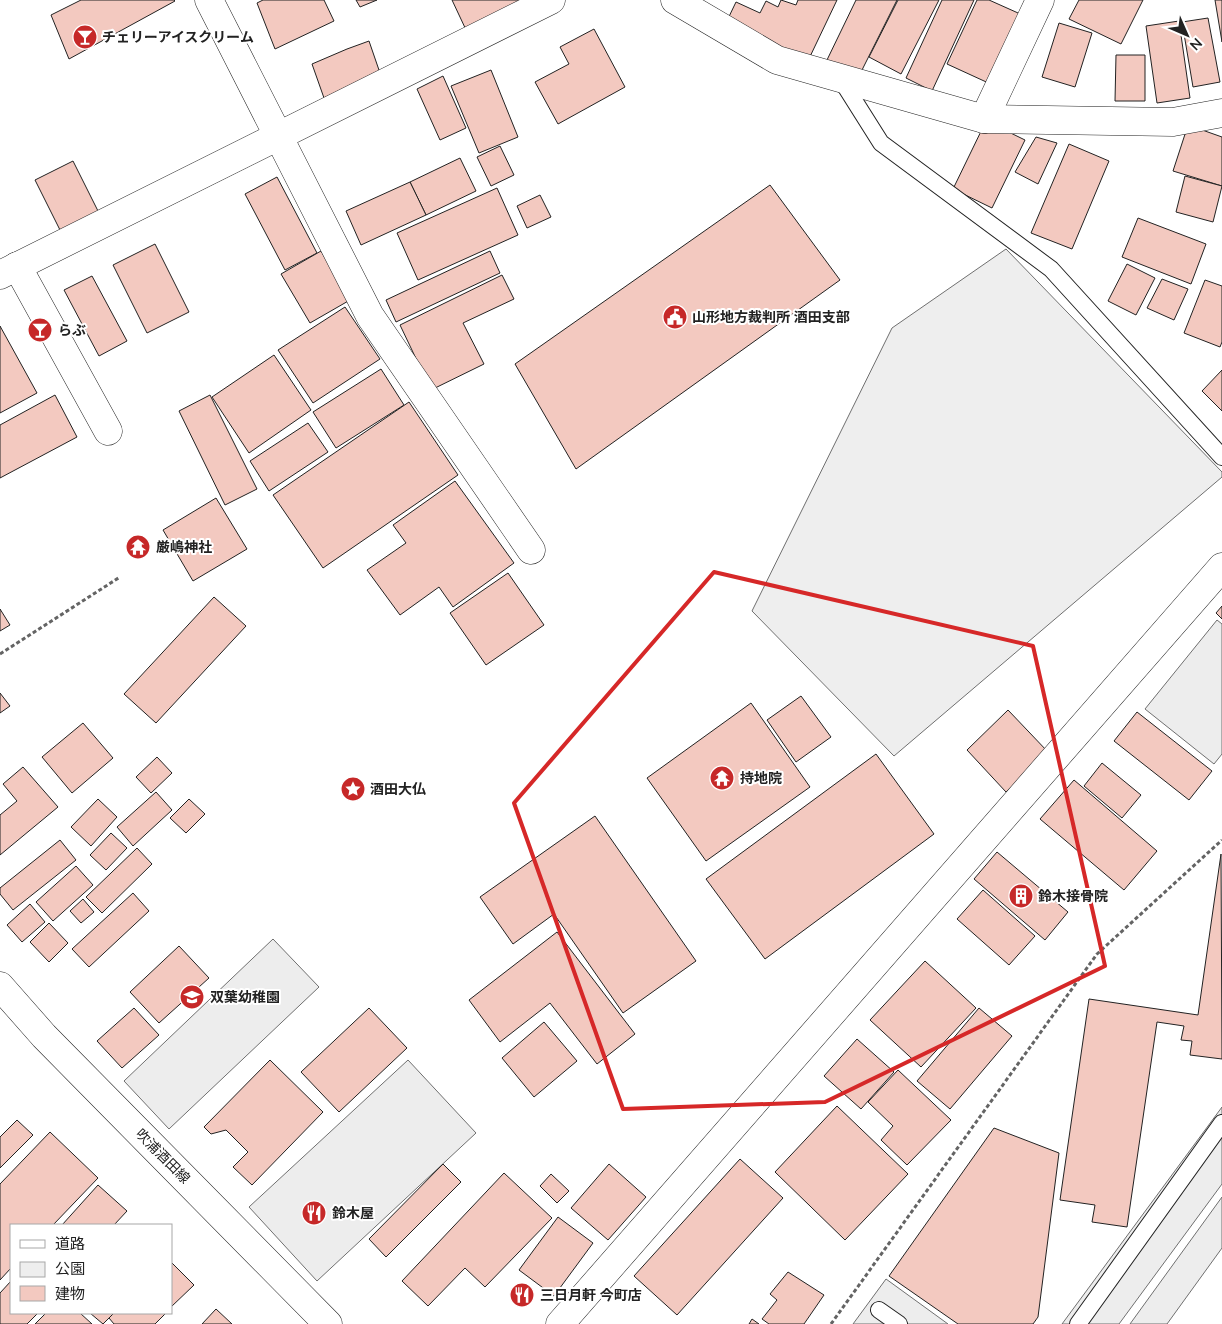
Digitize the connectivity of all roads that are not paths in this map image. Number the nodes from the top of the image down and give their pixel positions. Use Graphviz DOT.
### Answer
graph roads {
  1 [pos="209,0"];
  2 [pos="551,0"];
  3 [pos="675,0"];
  4 [pos="1040,0"];
  5 [pos="840,78"];
  6 [pos="1222,113"];
  7 [pos="984,119"];
  8 [pos="278,136"];
  9 [pos="8,271"];
  10 [pos="108,431"];
  11 [pos="1222,457"];
  12 [pos="531,550"];
  13 [pos="1222,567"];
  14 [pos="0,986"];
  15 [pos="1222,1123"];
  16 [pos="880,1310"];
  17 [pos="328,1324"];
  18 [pos="560,1324"];
  19 [pos="899,1324"];
  20 [pos="1078,1324"];
  1 -- 8 [label="street"];
  2 -- 8 [label="street"];
  3 -- 5 [label="street"];
  4 -- 7 [label="street"];
  5 -- 7 [label="street"];
  5 -- 11 [label="lane"];
  6 -- 7 [label="street"];
  8 -- 9 [label="street"];
  8 -- 12 [label="street"];
  9 -- 10 [label="street"];
  13 -- 18 [label="street"];
  14 -- 17 [label="street, 吹浦酒田線"];
  15 -- 20 [label="lane"];
  16 -- 19 [label="lane"];
}
